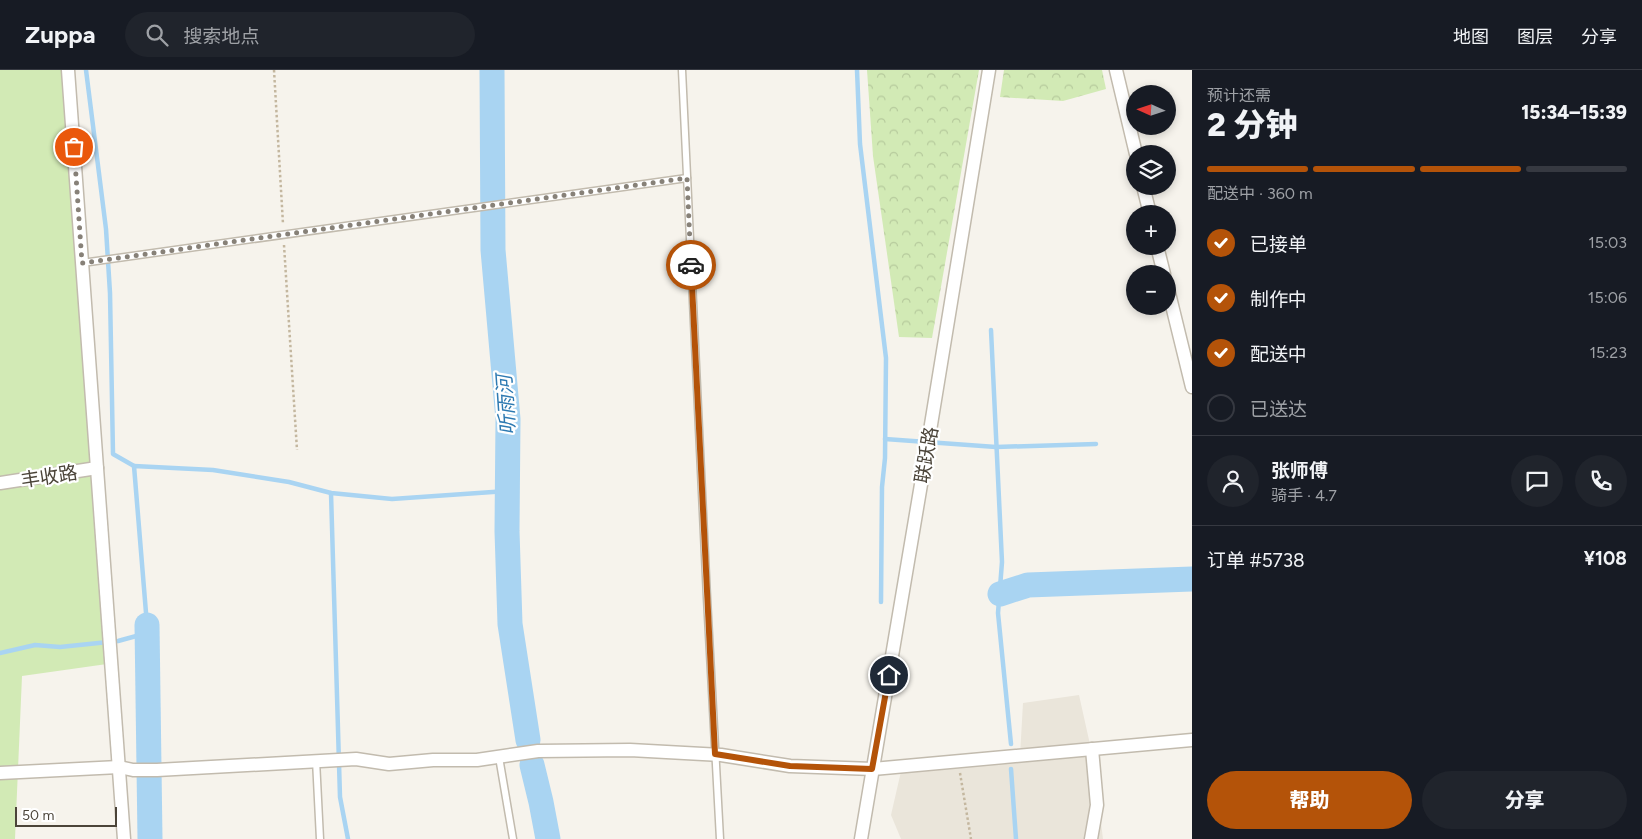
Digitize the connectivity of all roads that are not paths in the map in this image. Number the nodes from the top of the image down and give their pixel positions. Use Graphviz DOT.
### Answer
graph roads {
  1 [pos="68,70"];
  2 [pos="682,70"];
  3 [pos="989,70"];
  4 [pos="1116,70"];
  5 [pos="1134,145"];
  6 [pos="687,178"];
  7 [pos="82,263"];
  8 [pos="1174,315"];
  9 [pos="1192,387"];
  10 [pos="97,468"];
  11 [pos="0,483"];
  12 [pos="1192,740"];
  13 [pos="1092,749"];
  14 [pos="715,754"];
  15 [pos="499,757"];
  16 [pos="316,760"];
  17 [pos="119,767"];
  18 [pos="872,769"];
  19 [pos="0,773"];
  20 [pos="124,839"];
  21 [pos="320,839"];
  22 [pos="513,839"];
  23 [pos="720,839"];
  24 [pos="861,839"];
  25 [pos="1091,839"];
  1 -- 7 [label="street"];
  2 -- 6 [label="lane"];
  3 -- 18 [label="street, 联跃路"];
  4 -- 5 [label="street"];
  6 -- 7 [label="lane"];
  6 -- 14 [label="lane"];
  7 -- 10 [label="street"];
  8 -- 9 [label="street"];
  10 -- 11 [label="street, 丰收路"];
  10 -- 17 [label="street"];
  12 -- 13 [label="street"];
  13 -- 18 [label="street"];
  13 -- 25 [label="street"];
  14 -- 15 [label="street"];
  14 -- 18 [label="street"];
  14 -- 23 [label="lane"];
  15 -- 16 [label="street"];
  15 -- 22 [label="lane"];
  16 -- 17 [label="street"];
  16 -- 21 [label="lane"];
  17 -- 19 [label="street"];
  17 -- 20 [label="street"];
  18 -- 24 [label="street, 联跃路"];
}
